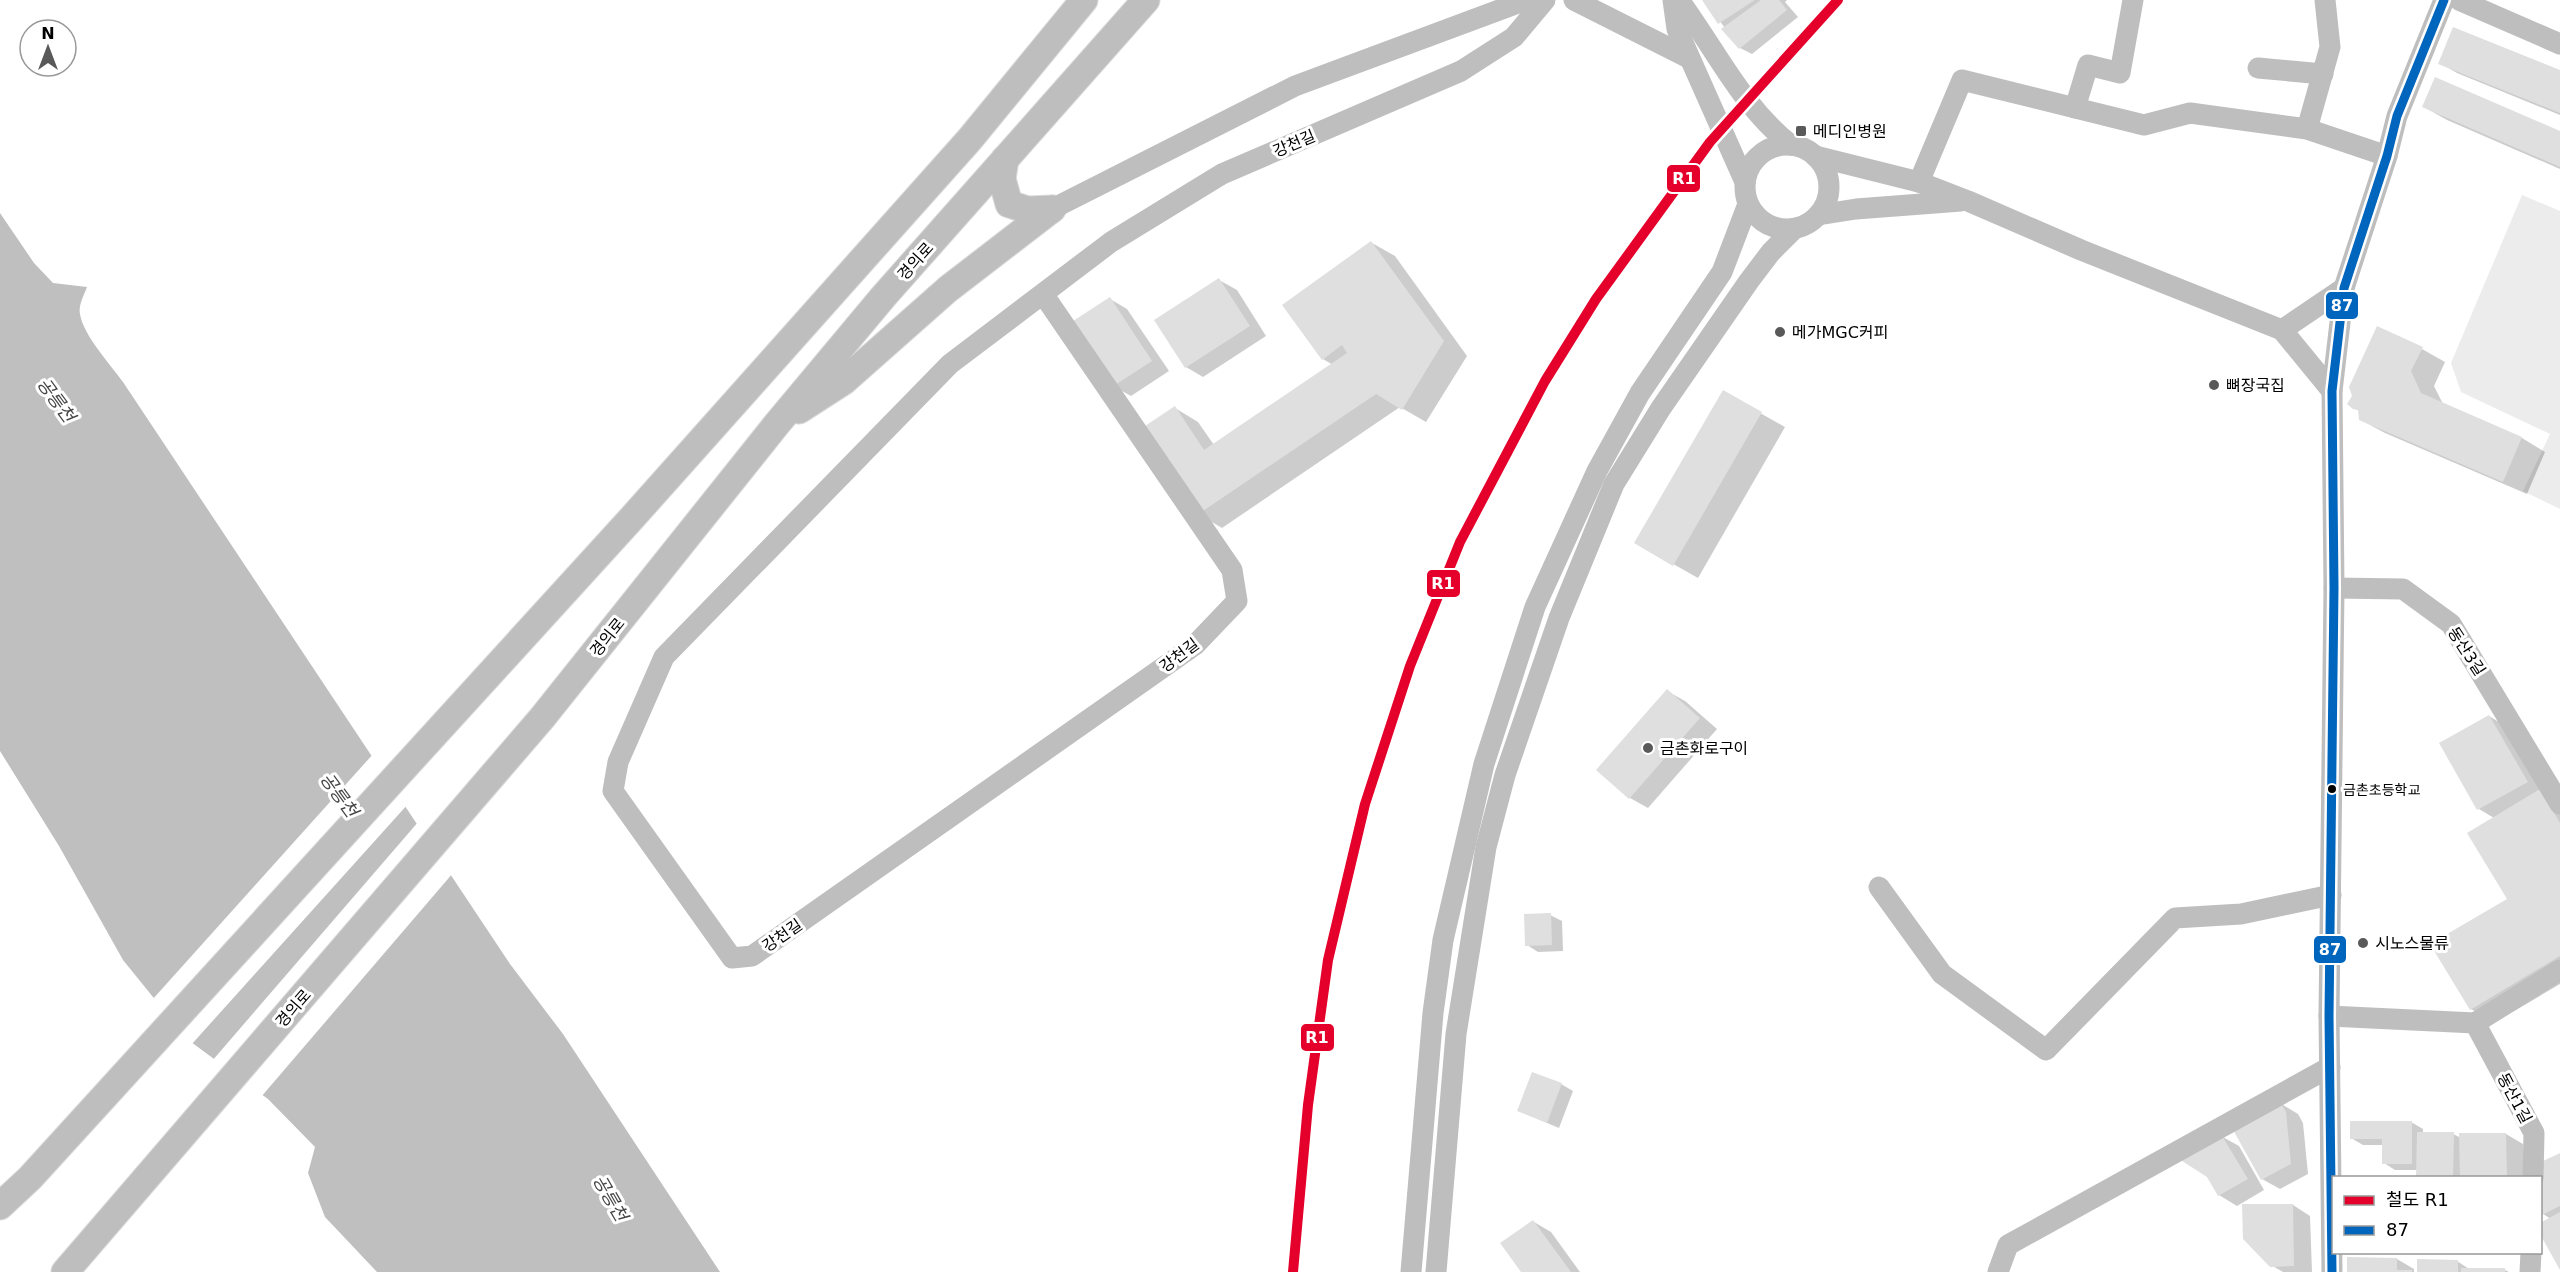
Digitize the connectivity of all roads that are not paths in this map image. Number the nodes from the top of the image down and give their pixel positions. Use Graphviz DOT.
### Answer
graph roads {
  1 [pos="1084,0"];
  2 [pos="1146,0"];
  3 [pos="1526,0"];
  4 [pos="1545,0"];
  5 [pos="1574,0"];
  6 [pos="1673,0"];
  7 [pos="1679,0"];
  8 [pos="2133,0"];
  9 [pos="2325,0"];
  10 [pos="2444,0"];
  11 [pos="2459,0"];
  12 [pos="2560,44"];
  13 [pos="1689,58"];
  14 [pos="2258,68"];
  15 [pos="2323,74"];
  16 [pos="2075,108"];
  17 [pos="2307,129"];
  18 [pos="1791,145"];
  19 [pos="1815,156"];
  20 [pos="2387,156"];
  21 [pos="1005,159"];
  22 [pos="1745,182"];
  23 [pos="1919,182"];
  24 [pos="1968,201"];
  25 [pos="1748,204"];
  26 [pos="1052,209"];
  27 [pos="1818,215"];
  28 [pos="1795,228"];
  29 [pos="2346,282"];
  30 [pos="1043,294"];
  31 [pos="2282,330"];
  32 [pos="2332,391"];
  33 [pos="776,425"];
  34 [pos="2334,588"];
  35 [pos="2557,790"];
  36 [pos="1879,887"];
  37 [pos="2331,895"];
  38 [pos="2560,970"];
  39 [pos="2329,1016"];
  40 [pos="2475,1023"];
  41 [pos="2330,1067"];
  42 [pos="2533,1176"];
  43 [pos="0,1206"];
  44 [pos="2531,1254"];
  45 [pos="65,1272"];
  46 [pos="1411,1272"];
  47 [pos="1436,1272"];
  48 [pos="1998,1272"];
  49 [pos="2331,1272"];
  50 [pos="2530,1272"];
  1 -- 43 [label="main road"];
  2 -- 21 [label="main road, 경의로"];
  3 -- 26 [label="street"];
  4 -- 30 [label="street, 강천길"];
  5 -- 13 [label="street"];
  6 -- 13 [label="street"];
  7 -- 18 [label="street"];
  8 -- 16 [label="street"];
  9 -- 15 [label="street"];
  10 -- 20 [label="street"];
  11 -- 12 [label="street"];
  13 -- 22 [label="street"];
  14 -- 15 [label="street"];
  15 -- 17 [label="street"];
  16 -- 17 [label="street"];
  16 -- 23 [label="street"];
  17 -- 20 [label="street"];
  18 -- 19 [label="street"];
  18 -- 22 [label="street"];
  19 -- 23 [label="street"];
  19 -- 27 [label="street"];
  20 -- 29 [label="street"];
  21 -- 26 [label="main road"];
  21 -- 33 [label="main road, 경의로"];
  22 -- 25 [label="street"];
  23 -- 24 [label="street"];
  24 -- 27 [label="street"];
  24 -- 31 [label="street"];
  25 -- 28 [label="street"];
  25 -- 46 [label="street"];
  26 -- 33 [label="main road"];
  27 -- 28 [label="street"];
  28 -- 47 [label="street"];
  29 -- 31 [label="street"];
  29 -- 32 [label="street"];
  30 -- 30 [label="street, 강천길"];
  31 -- 32 [label="street"];
  32 -- 34 [label="street"];
  33 -- 45 [label="main road, 경의로"];
  34 -- 35 [label="street, 동산3길"];
  34 -- 37 [label="street"];
  36 -- 37 [label="street"];
  37 -- 39 [label="street"];
  38 -- 40 [label="street"];
  39 -- 40 [label="street"];
  39 -- 41 [label="street"];
  40 -- 42 [label="street, 동산1길"];
  41 -- 48 [label="street"];
  41 -- 49 [label="street"];
  44 -- 50 [label="street"];
}
